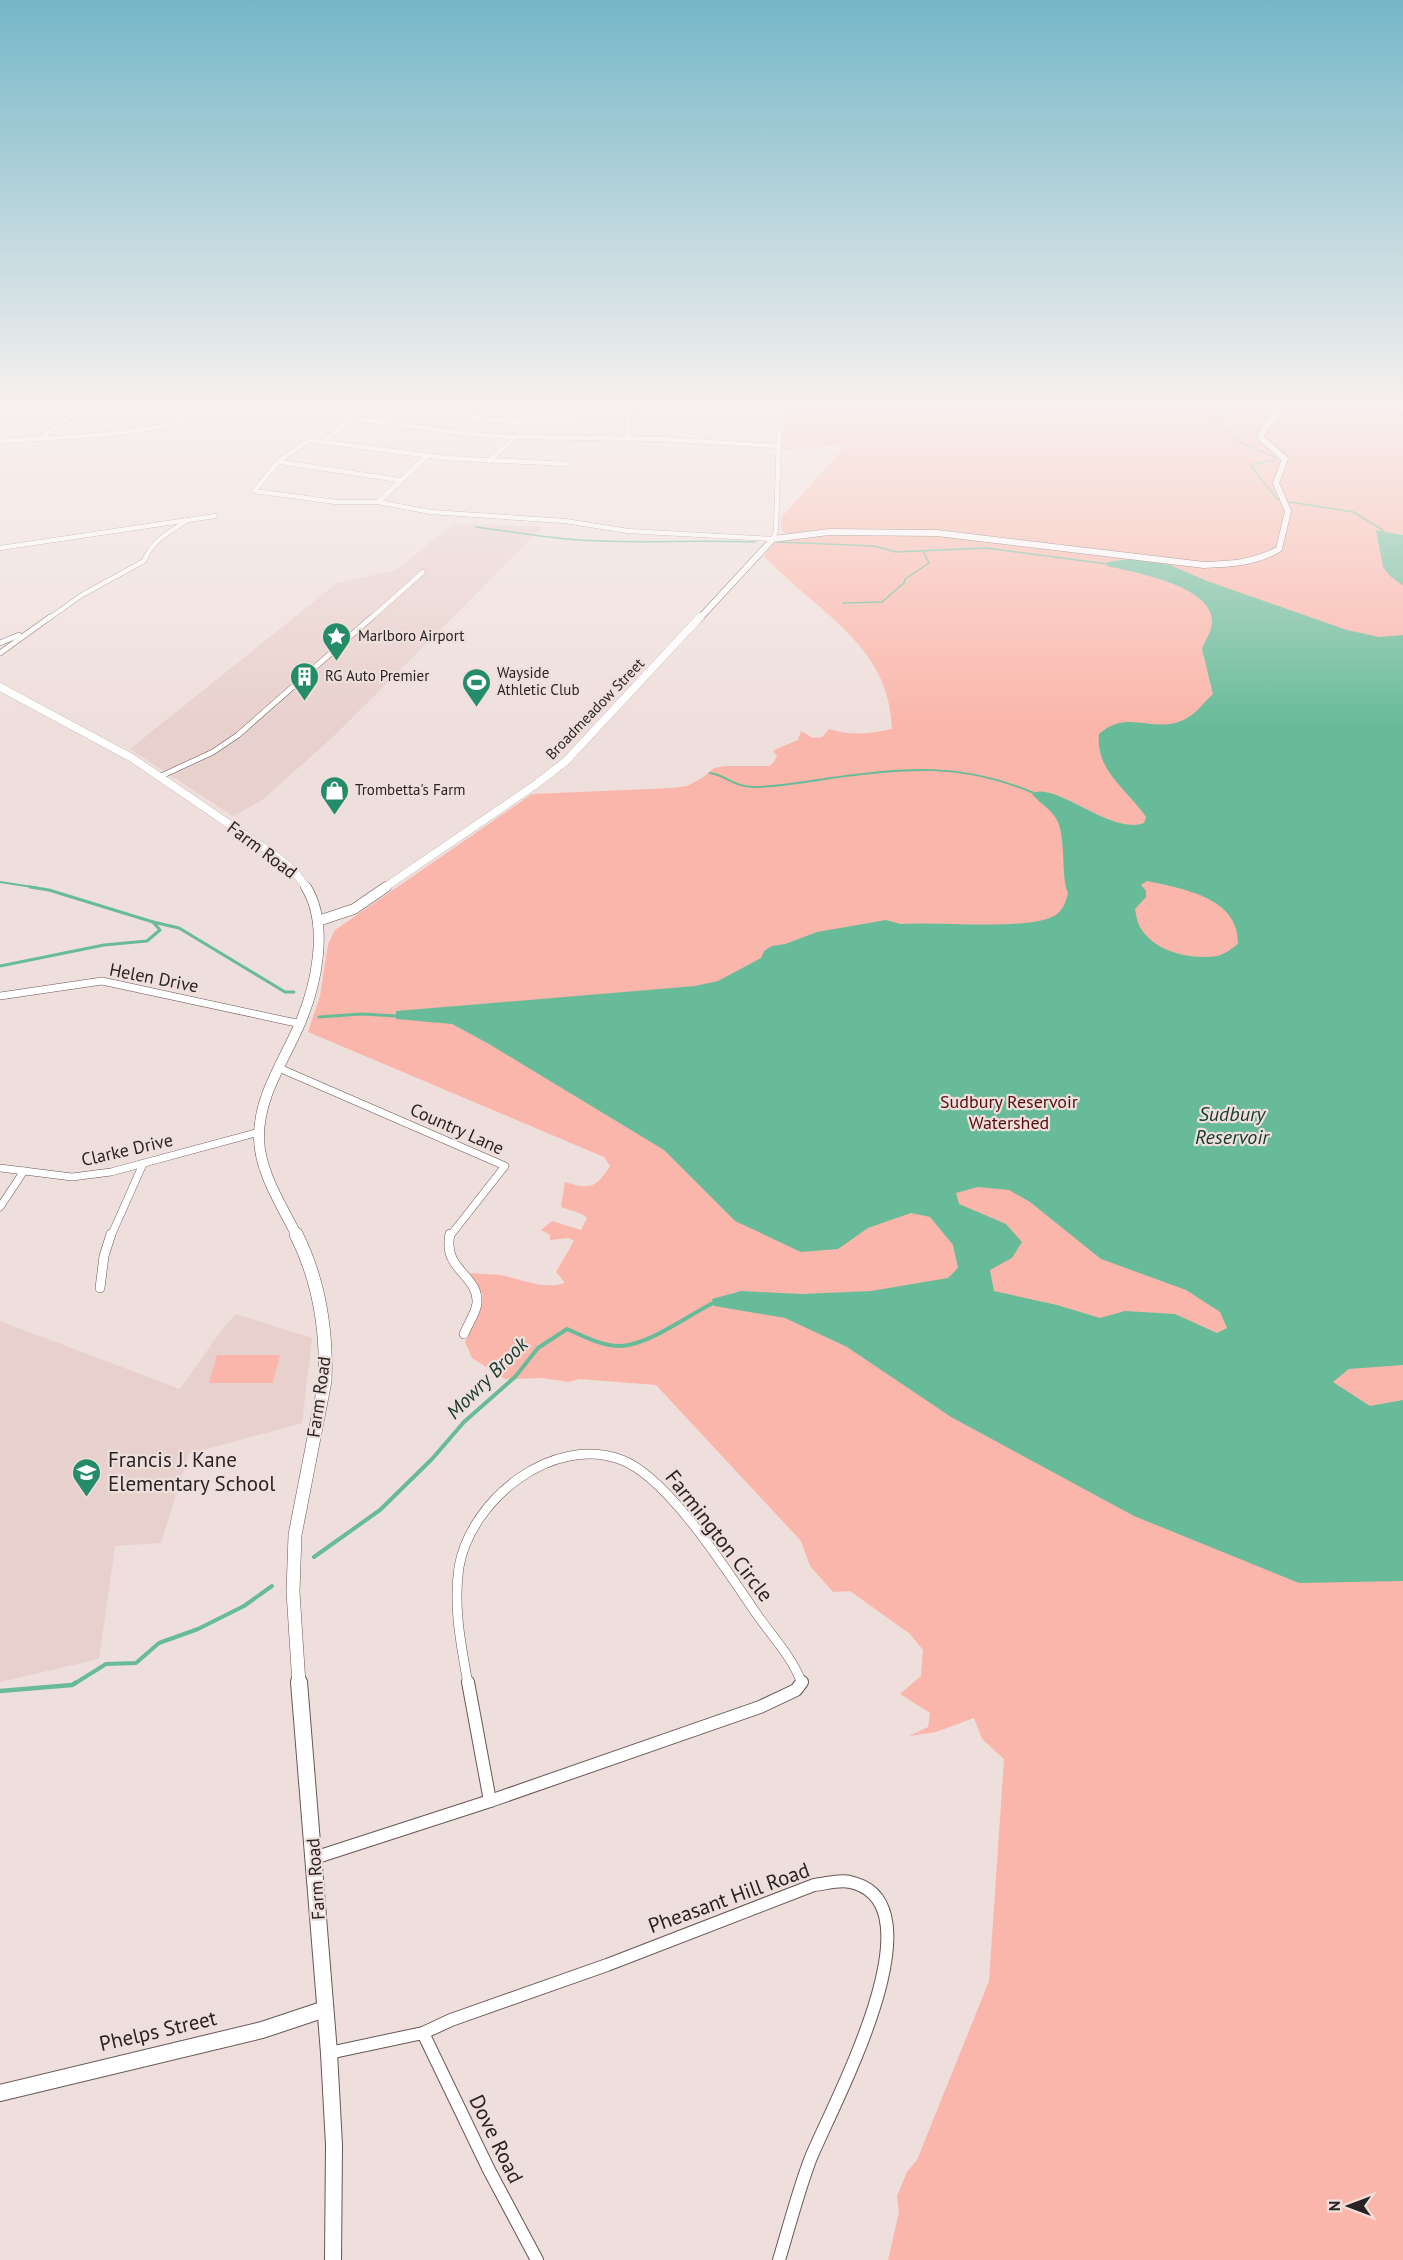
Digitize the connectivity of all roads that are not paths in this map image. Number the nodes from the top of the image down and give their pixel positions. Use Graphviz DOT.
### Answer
graph roads {
  1 [pos="456,514"];
  2 [pos="776,514"];
  3 [pos="1287,514"];
  4 [pos="215,516"];
  5 [pos="188,520"];
  6 [pos="773,538"];
  7 [pos="2,548"];
  8 [pos="423,572"];
  9 [pos="32,630"];
  10 [pos="0,643"];
  11 [pos="0,653"];
  12 [pos="0,687"];
  13 [pos="159,777"];
  14 [pos="318,921"];
  15 [pos="0,996"];
  16 [pos="301,1024"];
  17 [pos="279,1068"];
  18 [pos="259,1132"];
  19 [pos="143,1164"];
  20 [pos="0,1168"];
  21 [pos="24,1171"];
  22 [pos="0,1207"];
  23 [pos="100,1288"];
  24 [pos="464,1334"];
  25 [pos="490,1801"];
  26 [pos="314,1858"];
  27 [pos="325,2009"];
  28 [pos="423,2033"];
  29 [pos="329,2053"];
  30 [pos="0,2093"];
  31 [pos="333,2260"];
  32 [pos="537,2260"];
  33 [pos="779,2260"];
  1 -- 6 [label="street"];
  2 -- 6 [label="street"];
  3 -- 6 [label="street"];
  4 -- 5 [label="street"];
  5 -- 7 [label="street"];
  5 -- 9 [label="street"];
  6 -- 14 [label="street, Broadmeadow Street"];
  8 -- 13 [label="street"];
  9 -- 10 [label="street"];
  9 -- 11 [label="street"];
  12 -- 13 [label="street, Farm Road"];
  13 -- 14 [label="street, Farm Road"];
  14 -- 16 [label="street, Farm Road"];
  15 -- 16 [label="street, Helen Drive"];
  16 -- 17 [label="street, Farm Road"];
  17 -- 18 [label="street, Farm Road"];
  17 -- 24 [label="street, Country Lane"];
  18 -- 19 [label="street, Clarke Drive"];
  18 -- 26 [label="street, Farm Road"];
  19 -- 21 [label="street, Clarke Drive"];
  19 -- 23 [label="street"];
  20 -- 21 [label="street, Clarke Drive"];
  21 -- 22 [label="street"];
  25 -- 25 [label="street, Farmington Circle"];
  25 -- 26 [label="street, Farmington Circle"];
  26 -- 27 [label="street, Farm Road"];
  27 -- 29 [label="street, Farm Road"];
  27 -- 30 [label="street, Phelps Street"];
  28 -- 29 [label="street, Pheasant Hill Road"];
  28 -- 32 [label="street, Dove Road"];
  28 -- 33 [label="street, Pheasant Hill Road"];
  29 -- 31 [label="street, Farm Road"];
}
